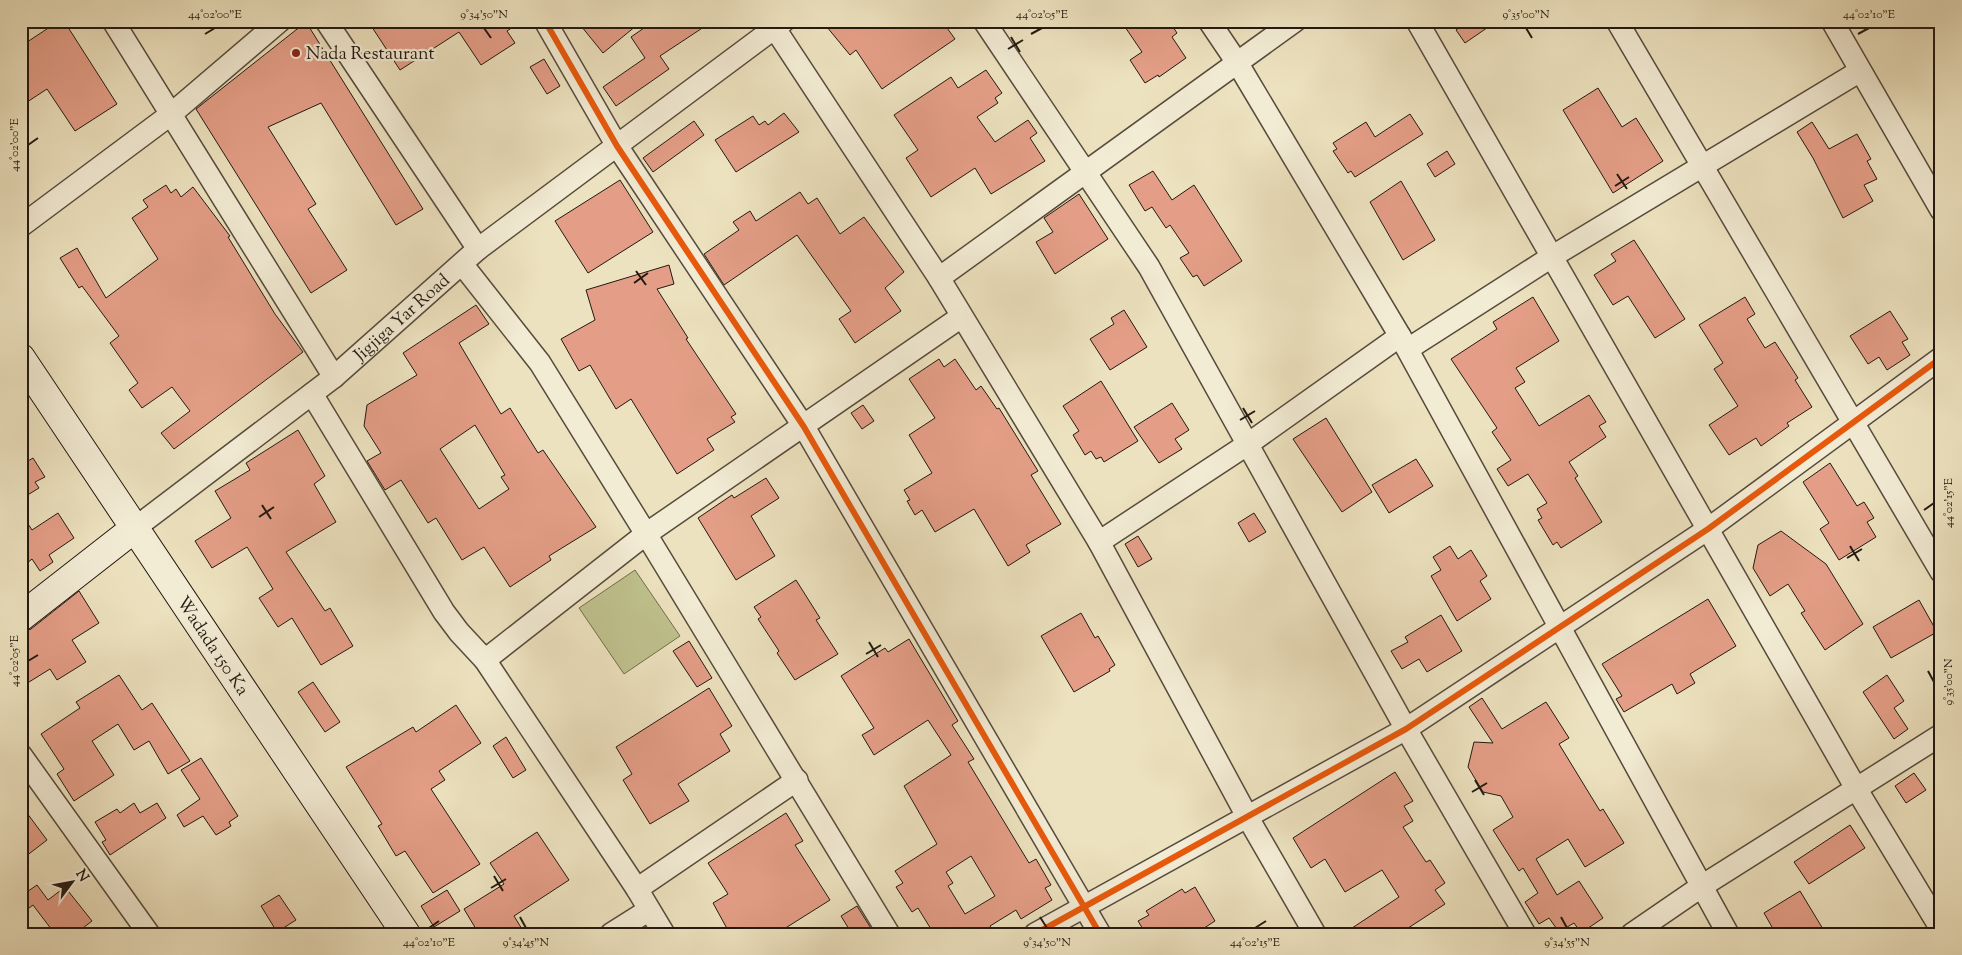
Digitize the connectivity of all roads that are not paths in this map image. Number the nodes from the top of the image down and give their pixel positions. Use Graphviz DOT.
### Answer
graph roads {
  1 [pos="113,21"];
  2 [pos="280,21"];
  3 [pos="326,21"];
  4 [pos="545,21"];
  5 [pos="984,21"];
  6 [pos="1209,21"];
  7 [pos="1295,21"];
  8 [pos="1417,21"];
  9 [pos="1617,21"];
  10 [pos="1832,21"];
  11 [pos="776,24"];
  12 [pos="1238,64"];
  13 [pos="1860,71"];
  14 [pos="170,115"];
  15 [pos="617,146"];
  16 [pos="1701,167"];
  17 [pos="1088,173"];
  18 [pos="1941,210"];
  19 [pos="21,226"];
  20 [pos="478,249"];
  21 [pos="1553,256"];
  22 [pos="462,264"];
  23 [pos="939,278"];
  24 [pos="961,317"];
  25 [pos="1404,343"];
  26 [pos="21,358"];
  27 [pos="1941,358"];
  28 [pos="334,377"];
  29 [pos="312,394"];
  30 [pos="1852,422"];
  31 [pos="804,427"];
  32 [pos="1248,444"];
  33 [pos="135,528"];
  34 [pos="1708,529"];
  35 [pos="646,534"];
  36 [pos="1099,542"];
  37 [pos="1941,572"];
  38 [pos="21,617"];
  39 [pos="1560,625"];
  40 [pos="485,660"];
  41 [pos="1406,729"];
  42 [pos="1941,735"];
  43 [pos="21,755"];
  44 [pos="797,780"];
  45 [pos="1857,790"];
  46 [pos="1248,818"];
  47 [pos="1702,886"];
  48 [pos="637,888"];
  49 [pos="1084,907"];
  50 [pos="649,910"];
  51 [pos="1941,929"];
  52 [pos="149,934"];
  53 [pos="406,934"];
  54 [pos="611,934"];
  55 [pos="664,934"];
  56 [pos="890,934"];
  57 [pos="1035,934"];
  58 [pos="1100,934"];
  59 [pos="1315,934"];
  60 [pos="1525,934"];
  61 [pos="1632,934"];
  62 [pos="1728,934"];
  1 -- 14 [label="street"];
  2 -- 14 [label="street"];
  3 -- 20 [label="street"];
  4 -- 15 [label="street"];
  5 -- 17 [label="street"];
  6 -- 12 [label="street"];
  7 -- 12 [label="street"];
  8 -- 21 [label="street"];
  9 -- 16 [label="street"];
  10 -- 13 [label="street"];
  11 -- 15 [label="street, Jigjiga Yar Road"];
  11 -- 23 [label="street"];
  12 -- 17 [label="street"];
  12 -- 25 [label="street"];
  13 -- 16 [label="street"];
  13 -- 18 [label="street"];
  14 -- 19 [label="street"];
  14 -- 28 [label="street"];
  15 -- 20 [label="street, Jigjiga Yar Road"];
  15 -- 31 [label="street"];
  16 -- 21 [label="street"];
  16 -- 30 [label="street"];
  17 -- 23 [label="street"];
  17 -- 32 [label="street"];
  20 -- 22 [label="street, Jigjiga Yar Road"];
  21 -- 25 [label="street"];
  21 -- 34 [label="street"];
  22 -- 28 [label="street, Jigjiga Yar Road"];
  22 -- 35 [label="street"];
  23 -- 24 [label="street"];
  24 -- 31 [label="street"];
  24 -- 36 [label="street"];
  25 -- 32 [label="street"];
  25 -- 39 [label="street"];
  26 -- 33 [label="street, Wadada 150 Ka"];
  27 -- 30 [label="street"];
  28 -- 29 [label="street, Jigjiga Yar Road"];
  29 -- 33 [label="street, Jigjiga Yar Road"];
  29 -- 40 [label="street"];
  30 -- 34 [label="street"];
  30 -- 37 [label="street"];
  31 -- 35 [label="street"];
  31 -- 49 [label="street"];
  32 -- 36 [label="street"];
  32 -- 41 [label="street"];
  33 -- 38 [label="street, Jigjiga Yar Road"];
  33 -- 53 [label="street, Wadada 150 Ka"];
  34 -- 39 [label="street"];
  34 -- 45 [label="street"];
  35 -- 40 [label="street"];
  35 -- 44 [label="street"];
  36 -- 46 [label="street"];
  39 -- 41 [label="street"];
  39 -- 47 [label="street"];
  40 -- 48 [label="street"];
  41 -- 46 [label="street"];
  41 -- 60 [label="street"];
  42 -- 45 [label="street"];
  43 -- 52 [label="street"];
  44 -- 48 [label="street"];
  44 -- 56 [label="street"];
  45 -- 47 [label="street"];
  45 -- 51 [label="street"];
  46 -- 49 [label="street"];
  46 -- 59 [label="street"];
  47 -- 61 [label="street"];
  47 -- 62 [label="street"];
  48 -- 50 [label="street"];
  49 -- 57 [label="street"];
  49 -- 58 [label="street"];
  50 -- 54 [label="street"];
  50 -- 55 [label="street"];
}
